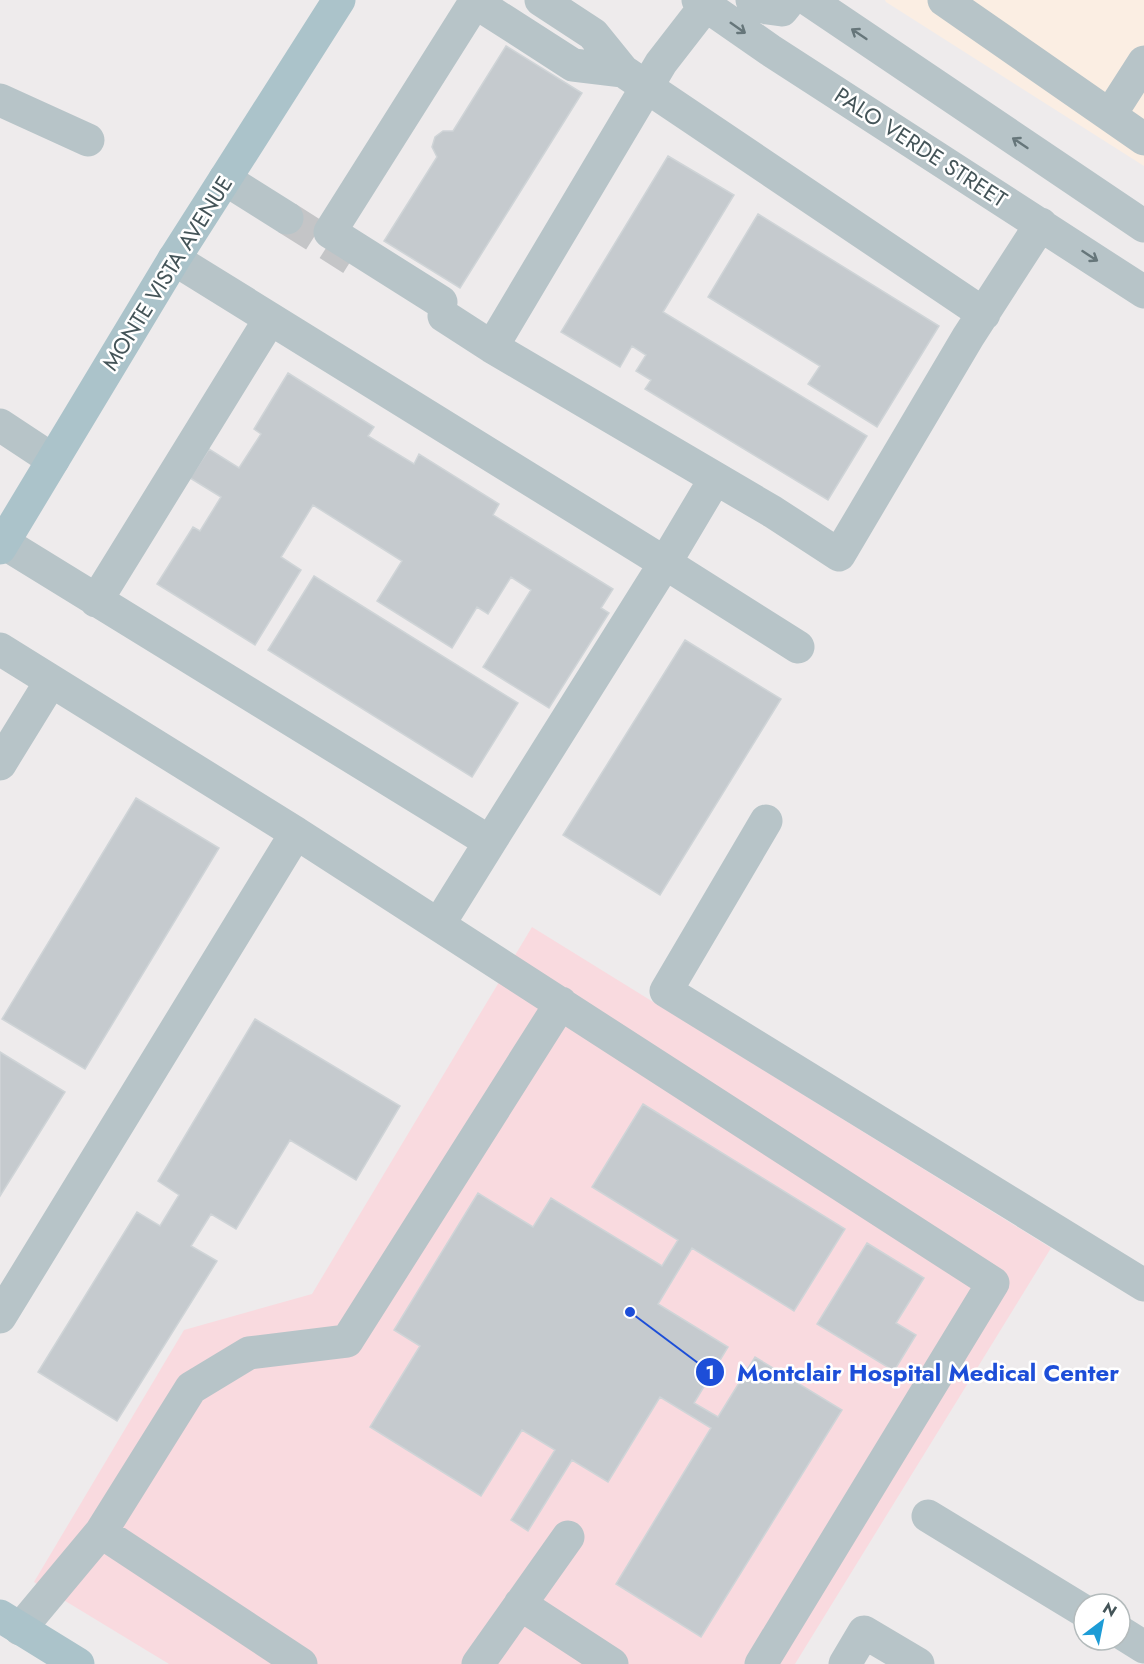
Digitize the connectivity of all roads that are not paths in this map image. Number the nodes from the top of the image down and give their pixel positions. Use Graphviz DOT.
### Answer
graph roads {
  1 [pos="339,0"];
  2 [pos="540,0"];
  3 [pos="752,0"];
  4 [pos="790,0"];
  5 [pos="809,0"];
  6 [pos="944,0"];
  7 [pos="702,3"];
  8 [pos="1144,62"];
  9 [pos="635,79"];
  10 [pos="0,100"];
  11 [pos="1110,115"];
  12 [pos="1144,139"];
  13 [pos="88,140"];
  14 [pos="225,179"];
  15 [pos="287,218"];
  16 [pos="1041,224"];
  17 [pos="1144,226"];
  18 [pos="174,259"];
  19 [pos="1144,292"];
  20 [pos="984,314"];
  21 [pos="270,319"];
  22 [pos="492,347"];
  23 [pos="0,425"];
  24 [pos="53,460"];
  25 [pos="715,479"];
  26 [pos="2,545"];
  27 [pos="665,563"];
  28 [pos="96,601"];
  29 [pos="798,647"];
  30 [pos="0,649"];
  31 [pos="51,681"];
  32 [pos="0,764"];
  33 [pos="766,821"];
  34 [pos="296,833"];
  35 [pos="490,842"];
  36 [pos="439,924"];
  37 [pos="561,1003"];
  38 [pos="1144,1285"];
  39 [pos="0,1317"];
  40 [pos="928,1516"];
  41 [pos="101,1533"];
  42 [pos="568,1537"];
  43 [pos="520,1604"];
  44 [pos="1072,1604"];
  45 [pos="10,1622"];
  46 [pos="78,1664"];
  47 [pos="301,1664"];
  48 [pos="478,1664"];
  49 [pos="612,1664"];
  50 [pos="760,1664"];
  51 [pos="845,1664"];
  52 [pos="918,1664"];
  1 -- 14 [label="main road, MONTE VISTA AVENUE"];
  2 -- 9 [label="street"];
  3 -- 4 [label="street"];
  17 -- 5 [label="street, one-way"];
  6 -- 11 [label="street"];
  7 -- 9 [label="street"];
  7 -- 16 [label="street, PALO VERDE STREET, one-way"];
  8 -- 11 [label="street"];
  9 -- 20 [label="street"];
  9 -- 22 [label="street"];
  9 -- 22 [label="street"];
  10 -- 13 [label="street"];
  11 -- 12 [label="street"];
  14 -- 15 [label="street"];
  14 -- 18 [label="main road, MONTE VISTA AVENUE"];
  16 -- 19 [label="street, PALO VERDE STREET, one-way"];
  16 -- 20 [label="street"];
  18 -- 21 [label="street"];
  18 -- 24 [label="main road, MONTE VISTA AVENUE"];
  20 -- 25 [label="street"];
  21 -- 27 [label="street"];
  21 -- 28 [label="street"];
  22 -- 25 [label="street"];
  23 -- 24 [label="street"];
  24 -- 26 [label="main road, MONTE VISTA AVENUE"];
  25 -- 27 [label="street"];
  26 -- 28 [label="street"];
  27 -- 29 [label="street"];
  27 -- 35 [label="street"];
  28 -- 35 [label="street"];
  30 -- 31 [label="street"];
  31 -- 32 [label="street"];
  31 -- 34 [label="street"];
  33 -- 38 [label="street"];
  34 -- 36 [label="street"];
  34 -- 39 [label="street"];
  35 -- 36 [label="street"];
  36 -- 37 [label="street"];
  37 -- 41 [label="street"];
  37 -- 50 [label="street"];
  40 -- 44 [label="street"];
  41 -- 45 [label="street"];
  41 -- 47 [label="street"];
  42 -- 43 [label="street"];
  43 -- 48 [label="street"];
  43 -- 49 [label="street"];
  45 -- 46 [label="main road"];
  51 -- 52 [label="street"];
}
